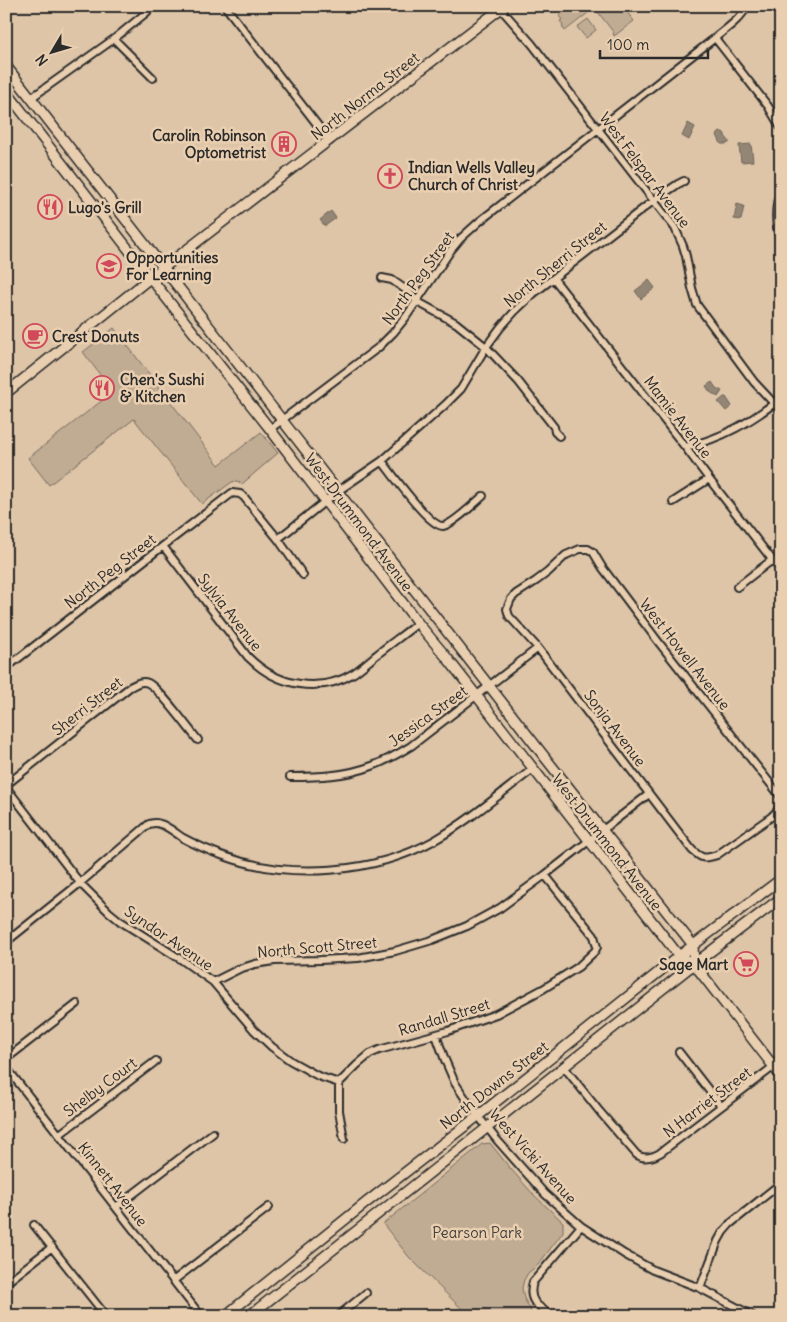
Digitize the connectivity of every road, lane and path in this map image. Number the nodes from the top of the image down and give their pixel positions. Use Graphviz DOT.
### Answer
graph roads {
  1 [pos="150,6"];
  2 [pos="225,6"];
  3 [pos="747,6"];
  4 [pos="501,7"];
  5 [pos="715,38"];
  6 [pos="114,39"];
  7 [pos="6,66"];
  8 [pos="153,78"];
  9 [pos="6,92"];
  10 [pos="32,98"];
  11 [pos="781,128"];
  12 [pos="597,129"];
  13 [pos="330,140"];
  14 [pos="684,181"];
  15 [pos="781,190"];
  16 [pos="105,192"];
  17 [pos="92,201"];
  18 [pos="653,201"];
  19 [pos="781,244"];
  20 [pos="164,268"];
  21 [pos="150,278"];
  22 [pos="382,278"];
  23 [pos="554,279"];
  24 [pos="416,301"];
  25 [pos="486,347"];
  26 [pos="6,393"];
  27 [pos="781,398"];
  28 [pos="775,403"];
  29 [pos="781,410"];
  30 [pos="282,420"];
  31 [pos="270,429"];
  32 [pos="559,436"];
  33 [pos="686,447"];
  34 [pos="382,460"];
  35 [pos="709,479"];
  36 [pos="338,491"];
  37 [pos="483,496"];
  38 [pos="326,502"];
  39 [pos="673,502"];
  40 [pos="278,539"];
  41 [pos="163,546"];
  42 [pos="580,549"];
  43 [pos="772,560"];
  44 [pos="781,571"];
  45 [pos="303,575"];
  46 [pos="737,587"];
  47 [pos="418,623"];
  48 [pos="538,648"];
  49 [pos="6,668"];
  50 [pos="490,686"];
  51 [pos="477,696"];
  52 [pos="198,740"];
  53 [pos="533,769"];
  54 [pos="290,777"];
  55 [pos="6,786"];
  56 [pos="649,794"];
  57 [pos="781,797"];
  58 [pos="781,801"];
  59 [pos="602,831"];
  60 [pos="589,841"];
  61 [pos="545,875"];
  62 [pos="781,879"];
  63 [pos="80,882"];
  64 [pos="781,898"];
  65 [pos="6,942"];
  66 [pos="693,945"];
  67 [pos="679,956"];
  68 [pos="694,964"];
  69 [pos="213,982"];
  70 [pos="77,1004"];
  71 [pos="436,1034"];
  72 [pos="679,1052"];
  73 [pos="781,1056"];
  74 [pos="6,1059"];
  75 [pos="156,1061"];
  76 [pos="6,1067"];
  77 [pos="564,1067"];
  78 [pos="773,1067"];
  79 [pos="781,1076"];
  80 [pos="340,1083"];
  81 [pos="721,1106"];
  82 [pos="478,1116"];
  83 [pos="487,1127"];
  84 [pos="60,1134"];
  85 [pos="213,1134"];
  86 [pos="344,1139"];
  87 [pos="780,1184"];
  88 [pos="116,1208"];
  89 [pos="269,1208"];
  90 [pos="34,1225"];
  91 [pos="581,1226"];
  92 [pos="52,1247"];
  93 [pos="173,1281"];
  94 [pos="6,1283"];
  95 [pos="700,1288"];
  96 [pos="366,1293"];
  97 [pos="106,1316"];
  98 [pos="201,1316"];
  99 [pos="226,1316"];
  100 [pos="249,1316"];
  101 [pos="338,1316"];
  102 [pos="553,1316"];
  103 [pos="754,1316"];
  1 -- 6 [label="street"];
  2 -- 13 [label="street"];
  3 -- 5 [label="street, North Peg Street"];
  4 -- 12 [label="street, West Felspar Avenue"];
  4 -- 13 [label="main road, North Norma Street"];
  5 -- 11 [label="street"];
  5 -- 12 [label="street, North Peg Street"];
  6 -- 8 [label="street"];
  6 -- 10 [label="street"];
  7 -- 10 [label="main road, West Drummond Avenue"];
  9 -- 17 [label="main road, West Drummond Avenue"];
  10 -- 16 [label="main road, West Drummond Avenue"];
  12 -- 18 [label="street, West Felspar Avenue"];
  12 -- 24 [label="street, North Peg Street"];
  13 -- 20 [label="main road, North Norma Street"];
  14 -- 18 [label="street, North Sherri Street"];
  15 -- 19 [label="street"];
  16 -- 17 [label="main road"];
  16 -- 20 [label="main road, West Drummond Avenue"];
  17 -- 21 [label="main road, West Drummond Avenue"];
  18 -- 23 [label="street, North Sherri Street"];
  18 -- 28 [label="street, West Felspar Avenue"];
  20 -- 21 [label="main road, North Norma Street"];
  20 -- 30 [label="main road, West Drummond Avenue"];
  21 -- 26 [label="main road, North Norma Street"];
  21 -- 31 [label="main road, West Drummond Avenue"];
  22 -- 24 [label="street"];
  23 -- 25 [label="street, North Sherri Street"];
  23 -- 33 [label="street, Mamie Avenue"];
  24 -- 25 [label="street"];
  24 -- 30 [label="street, North Peg Street"];
  25 -- 32 [label="street"];
  25 -- 34 [label="street, North Sherri Street"];
  27 -- 28 [label="street"];
  28 -- 29 [label="street, West Felspar Avenue"];
  28 -- 33 [label="street"];
  30 -- 31 [label="street, North Peg Street"];
  30 -- 36 [label="main road, West Drummond Avenue"];
  31 -- 38 [label="main road, West Drummond Avenue"];
  33 -- 35 [label="street, Mamie Avenue"];
  34 -- 36 [label="street, North Sherri Street"];
  34 -- 37 [label="street"];
  35 -- 39 [label="street"];
  35 -- 43 [label="street, Mamie Avenue"];
  36 -- 38 [label="street, North Sherri Street"];
  36 -- 50 [label="main road, West Drummond Avenue"];
  38 -- 40 [label="street, North Sherri Street"];
  38 -- 47 [label="main road, West Drummond Avenue"];
  40 -- 41 [label="street, North Peg Street"];
  40 -- 45 [label="street"];
  41 -- 47 [label="street, Sylvia Avenue"];
  41 -- 49 [label="street, North Peg Street"];
  42 -- 48 [label="street, Sonja Avenue"];
  42 -- 57 [label="street, West Howell Avenue"];
  43 -- 44 [label="street, Mamie Avenue"];
  43 -- 46 [label="street"];
  47 -- 51 [label="main road, West Drummond Avenue"];
  48 -- 50 [label="street, Jessica Street"];
  48 -- 56 [label="street, Sonja Avenue"];
  50 -- 51 [label="street, Jessica Street"];
  50 -- 59 [label="main road, West Drummond Avenue"];
  51 -- 53 [label="main road, West Drummond Avenue"];
  51 -- 54 [label="street, Jessica Street"];
  52 -- 55 [label="street, Sherri Street"];
  53 -- 60 [label="main road, West Drummond Avenue"];
  53 -- 63 [label="street"];
  55 -- 63 [label="street, Syndor Avenue"];
  56 -- 58 [label="street, Sonja Avenue"];
  56 -- 59 [label="street, North Scott Street"];
  59 -- 60 [label="street, North Scott Street"];
  59 -- 66 [label="main road, West Drummond Avenue"];
  60 -- 61 [label="street, North Scott Street"];
  60 -- 67 [label="main road, West Drummond Avenue"];
  61 -- 69 [label="street, North Scott Street"];
  61 -- 71 [label="street, Randall Street"];
  62 -- 66 [label="main road, North Downs Street"];
  63 -- 65 [label="street"];
  63 -- 69 [label="street, Syndor Avenue"];
  64 -- 68 [label="main road, North Downs Street"];
  66 -- 67 [label="main road, North Downs Street"];
  66 -- 68 [label="main road"];
  67 -- 68 [label="main road, West Drummond Avenue"];
  67 -- 82 [label="main road, North Downs Street"];
  68 -- 77 [label="main road, North Downs Street"];
  68 -- 78 [label="main road, West Drummond Avenue"];
  69 -- 80 [label="street, Syndor Avenue"];
  70 -- 74 [label="street"];
  71 -- 80 [label="street, Randall Street"];
  71 -- 82 [label="street, West Vicki Avenue"];
  72 -- 81 [label="street"];
  73 -- 78 [label="street, N Harriet Street"];
  75 -- 84 [label="street, Shelby Court"];
  76 -- 84 [label="street, Kinnett Avenue"];
  77 -- 81 [label="street, N Harriet Street"];
  77 -- 83 [label="main road, North Downs Street"];
  78 -- 79 [label="main road, West Drummond Avenue"];
  78 -- 81 [label="street, N Harriet Street"];
  80 -- 86 [label="street"];
  82 -- 83 [label="street, West Vicki Avenue"];
  82 -- 99 [label="main road, North Downs Street"];
  83 -- 91 [label="street, West Vicki Avenue"];
  83 -- 100 [label="main road, North Downs Street"];
  84 -- 88 [label="street, Kinnett Avenue"];
  85 -- 88 [label="street"];
  87 -- 95 [label="street"];
  88 -- 93 [label="street, Kinnett Avenue"];
  89 -- 93 [label="street"];
  90 -- 92 [label="street"];
  91 -- 95 [label="street, West Vicki Avenue"];
  91 -- 102 [label="street"];
  92 -- 94 [label="street"];
  92 -- 97 [label="street"];
  93 -- 98 [label="street, Kinnett Avenue"];
  95 -- 103 [label="street, West Vicki Avenue"];
  96 -- 101 [label="street"];
}
